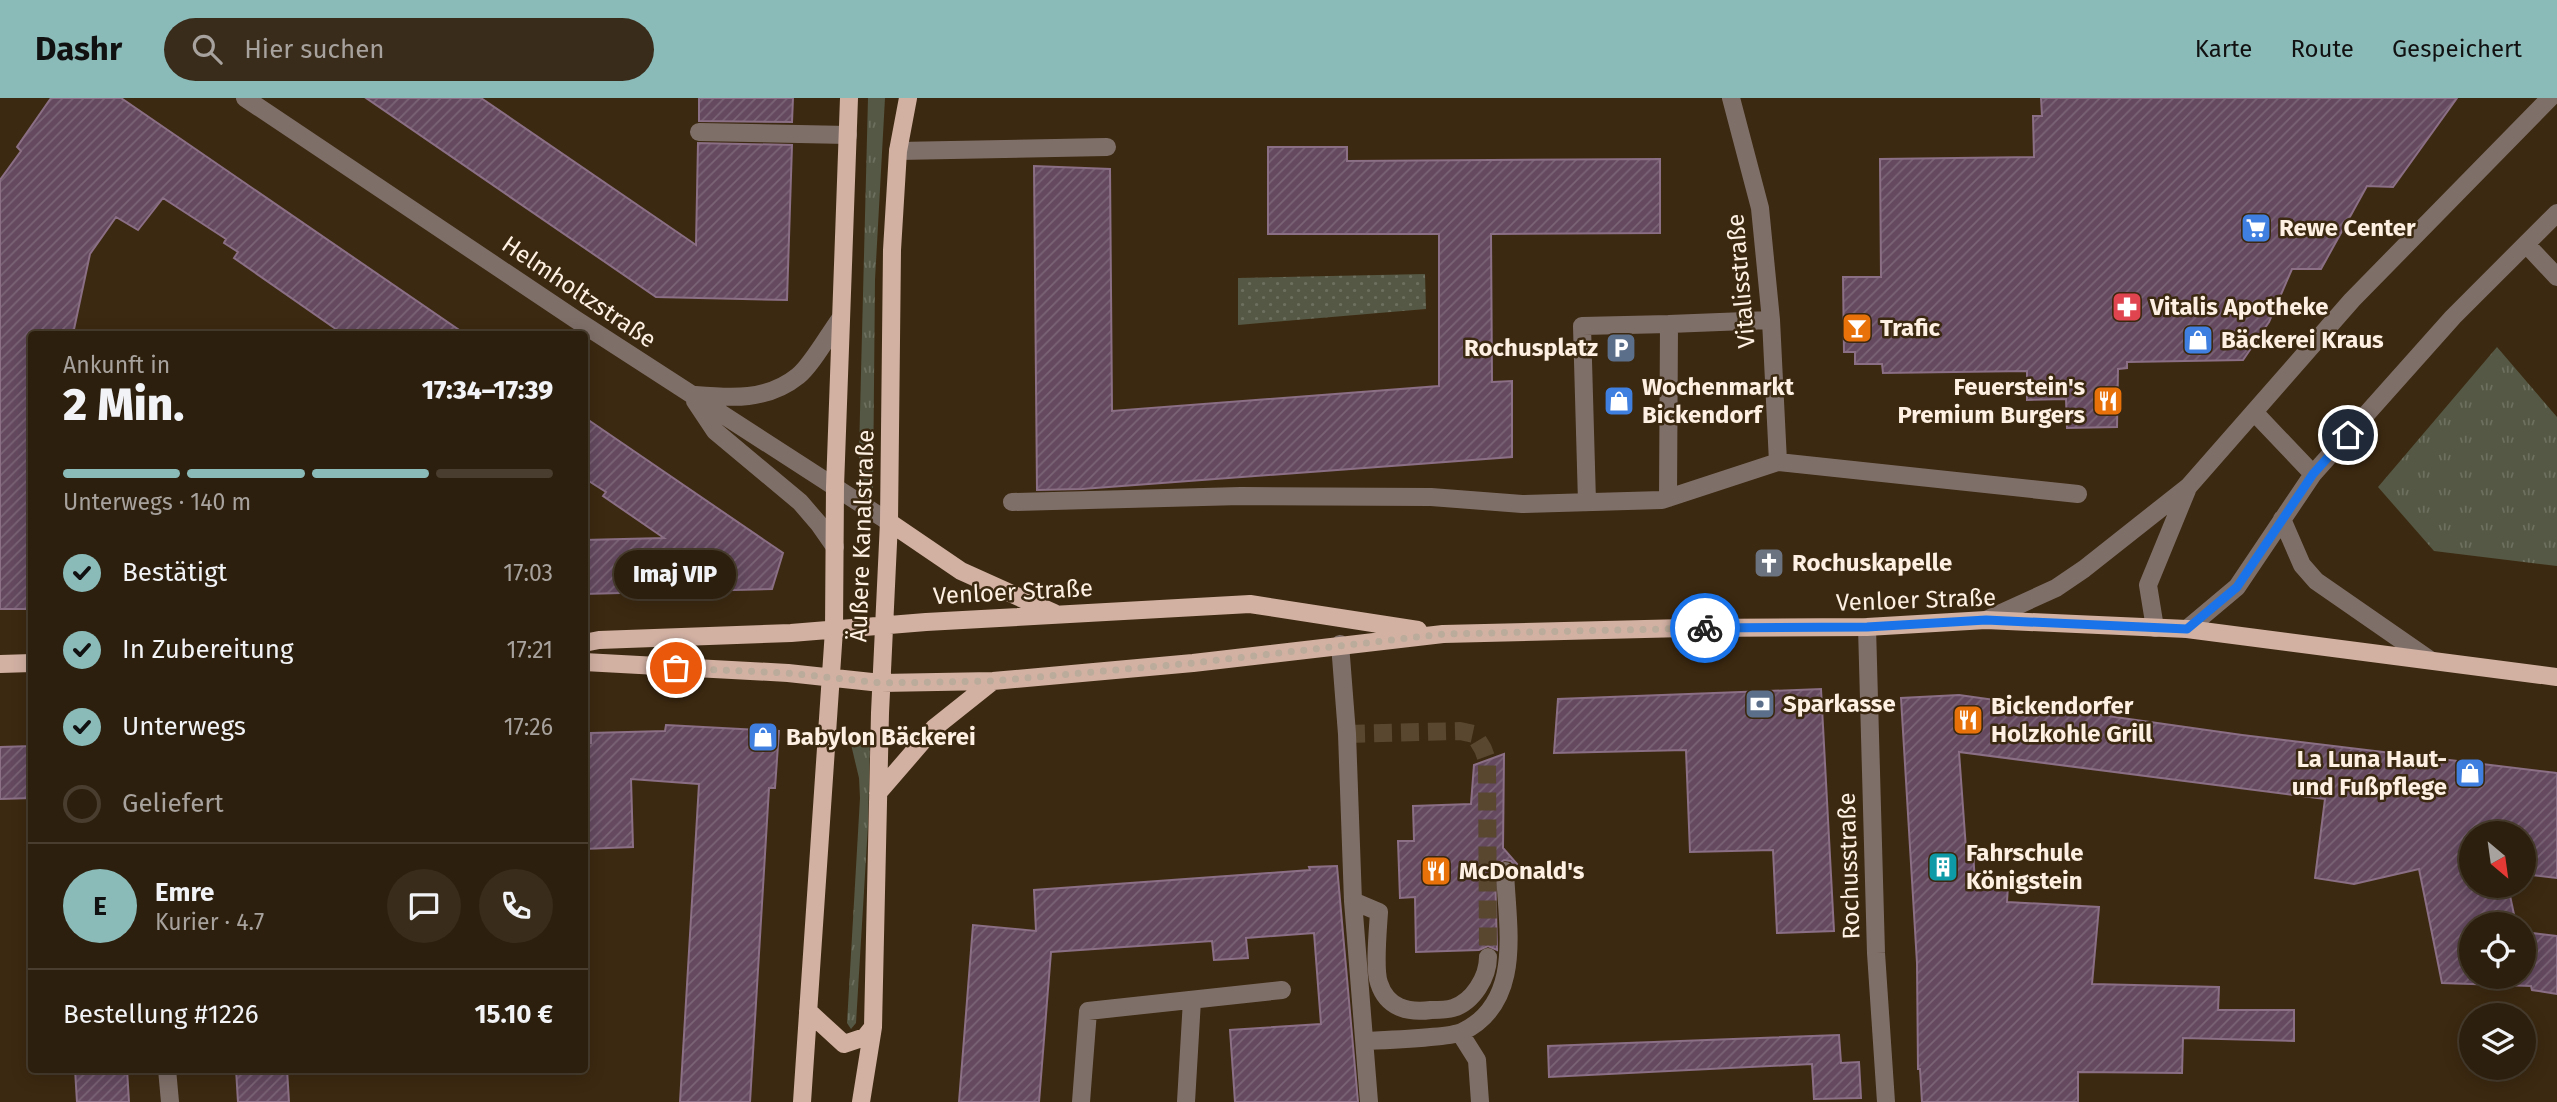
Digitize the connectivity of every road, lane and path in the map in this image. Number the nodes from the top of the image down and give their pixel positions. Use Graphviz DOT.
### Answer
graph roads {
  1 [pos="245,98"];
  2 [pos="849,98"];
  3 [pos="908,98"];
  4 [pos="1731,98"];
  5 [pos="2550,98"];
  6 [pos="699,132"];
  7 [pos="848,135"];
  8 [pos="1107,147"];
  9 [pos="898,151"];
  10 [pos="2557,213"];
  11 [pos="2526,244"];
  12 [pos="2557,277"];
  13 [pos="840,319"];
  14 [pos="1771,320"];
  15 [pos="1669,324"];
  16 [pos="691,395"];
  17 [pos="2255,413"];
  18 [pos="1779,462"];
  19 [pos="2313,474"];
  20 [pos="2189,486"];
  21 [pos="835,487"];
  22 [pos="2078,494"];
  23 [pos="1668,498"];
  24 [pos="1012,502"];
  25 [pos="1587,502"];
  26 [pos="2282,519"];
  27 [pos="889,522"];
  28 [pos="835,547"];
  29 [pos="1056,614"];
  30 [pos="1986,620"];
  31 [pos="884,625"];
  32 [pos="1867,627"];
  33 [pos="2155,628"];
  34 [pos="2187,629"];
  35 [pos="834,630"];
  36 [pos="1443,634"];
  37 [pos="588,642"];
  38 [pos="1340,644"];
  39 [pos="2430,660"];
  40 [pos="588,662"];
  41 [pos="28,663"];
  42 [pos="0,664"];
  43 [pos="2557,677"];
  44 [pos="831,678"];
  45 [pos="993,681"];
  46 [pos="881,683"];
  47 [pos="878,793"];
  48 [pos="1505,871"];
  49 [pos="1353,901"];
  50 [pos="1488,957"];
  51 [pos="1282,990"];
  52 [pos="1192,1000"];
  53 [pos="808,1010"];
  54 [pos="873,1027"];
  55 [pos="1460,1033"];
  56 [pos="1365,1041"];
  57 [pos="167,1073"];
  58 [pos="170,1102"];
  59 [pos="802,1102"];
  60 [pos="861,1102"];
  61 [pos="1081,1102"];
  62 [pos="1186,1102"];
  63 [pos="1369,1102"];
  64 [pos="1480,1102"];
  65 [pos="1886,1102"];
  1 -- 16 [label="street, Helmholtzstraße"];
  2 -- 7 [label="main road, Äußere Kanalstraße"];
  3 -- 9 [label="main road, Äußere Kanalstraße"];
  4 -- 14 [label="street, Vitalisstraße"];
  5 -- 17 [label="street"];
  6 -- 7 [label="street"];
  7 -- 13 [label="main road, Äußere Kanalstraße"];
  8 -- 9 [label="street"];
  9 -- 27 [label="main road, Äußere Kanalstraße"];
  10 -- 11 [label="street"];
  11 -- 12 [label="street"];
  11 -- 19 [label="street"];
  13 -- 16 [label="street"];
  13 -- 21 [label="main road, Äußere Kanalstraße"];
  14 -- 15 [label="street"];
  14 -- 18 [label="street, Vitalisstraße"];
  15 -- 23 [label="street"];
  15 -- 25 [label="street"];
  16 -- 21 [label="street, Helmholtzstraße"];
  16 -- 28 [label="street"];
  17 -- 19 [label="street"];
  17 -- 20 [label="street"];
  18 -- 22 [label="street"];
  18 -- 23 [label="street"];
  19 -- 26 [label="street"];
  20 -- 30 [label="street"];
  20 -- 33 [label="street"];
  21 -- 27 [label="street, Helmholtzstraße"];
  21 -- 28 [label="main road, Äußere Kanalstraße"];
  23 -- 25 [label="street"];
  24 -- 25 [label="street"];
  26 -- 34 [label="street"];
  26 -- 39 [label="street, Venloer Straße"];
  27 -- 29 [label="main road"];
  27 -- 31 [label="main road, Äußere Kanalstraße"];
  28 -- 35 [label="main road, Äußere Kanalstraße"];
  29 -- 31 [label="main road, Venloer Straße"];
  29 -- 36 [label="main road, Venloer Straße"];
  30 -- 32 [label="main road, Venloer Straße"];
  30 -- 33 [label="main road, Venloer Straße"];
  31 -- 35 [label="main road, Venloer Straße"];
  31 -- 46 [label="main road, Äußere Kanalstraße"];
  32 -- 36 [label="main road, Venloer Straße"];
  32 -- 65 [label="street, Rochusstraße"];
  33 -- 34 [label="main road, Venloer Straße"];
  34 -- 39 [label="main road, Venloer Straße"];
  35 -- 37 [label="main road, Venloer Straße"];
  35 -- 44 [label="main road, Äußere Kanalstraße"];
  36 -- 38 [label="main road, Venloer Straße"];
  38 -- 45 [label="main road, Venloer Straße"];
  38 -- 49 [label="street"];
  39 -- 43 [label="main road, Venloer Straße"];
  40 -- 44 [label="main road, Venloer Straße"];
  41 -- 42 [label="main road"];
  44 -- 46 [label="main road, Venloer Straße"];
  44 -- 53 [label="main road, Äußere Kanalstraße"];
  45 -- 46 [label="main road, Venloer Straße"];
  45 -- 47 [label="main road"];
  46 -- 47 [label="main road, Äußere Kanalstraße"];
  47 -- 54 [label="main road, Äußere Kanalstraße"];
  48 -- 55 [label="street"];
  49 -- 50 [label="street"];
  49 -- 56 [label="street"];
  51 -- 52 [label="street"];
  52 -- 61 [label="street"];
  52 -- 62 [label="street"];
  53 -- 54 [label="main road"];
  53 -- 59 [label="main road, Äußere Kanalstraße"];
  54 -- 60 [label="main road, Äußere Kanalstraße"];
  55 -- 56 [label="street"];
  55 -- 64 [label="street"];
  56 -- 63 [label="street"];
  57 -- 58 [label="street"];
}
